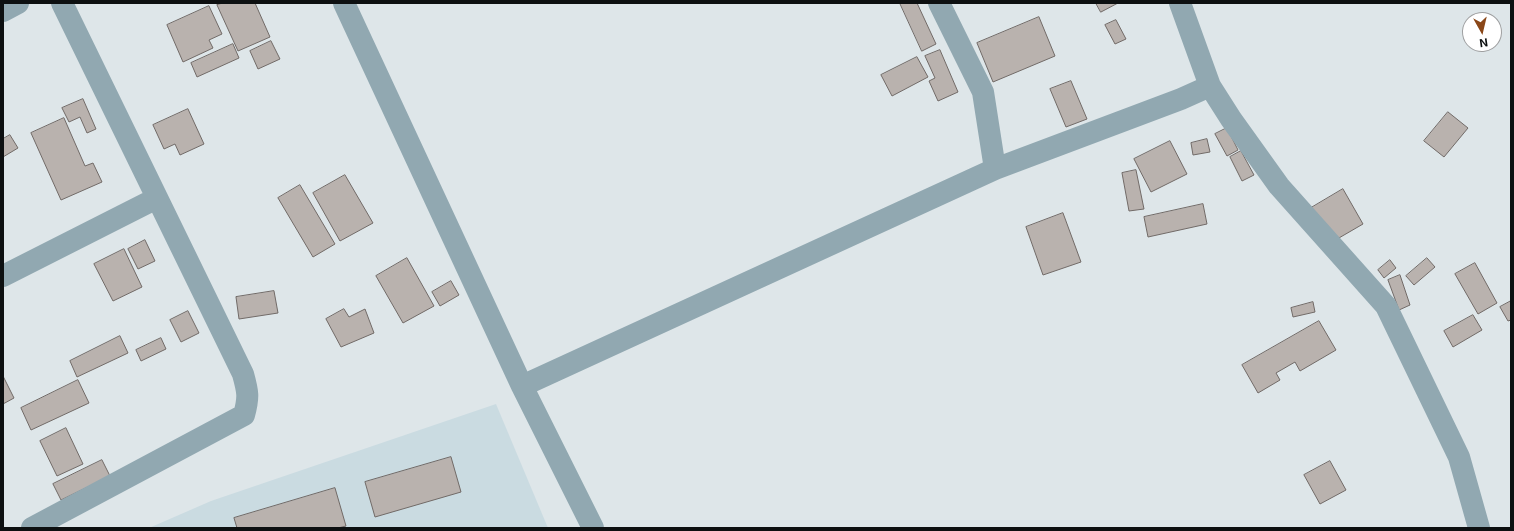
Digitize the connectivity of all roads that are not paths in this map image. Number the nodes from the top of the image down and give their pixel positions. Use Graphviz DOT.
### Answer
graph roads {
  1 [pos="18,3"];
  2 [pos="62,3"];
  3 [pos="344,3"];
  4 [pos="939,3"];
  5 [pos="1180,3"];
  6 [pos="3,11"];
  7 [pos="1210,86"];
  8 [pos="995,169"];
  9 [pos="157,198"];
  10 [pos="3,276"];
  11 [pos="522,386"];
  12 [pos="32,528"];
  13 [pos="593,528"];
  14 [pos="1479,528"];
  1 -- 6 [label="street"];
  2 -- 9 [label="street"];
  3 -- 11 [label="street"];
  4 -- 8 [label="street"];
  5 -- 7 [label="street"];
  7 -- 8 [label="street"];
  7 -- 14 [label="street"];
  8 -- 11 [label="street"];
  9 -- 10 [label="street"];
  9 -- 12 [label="street"];
  11 -- 13 [label="street"];
}
